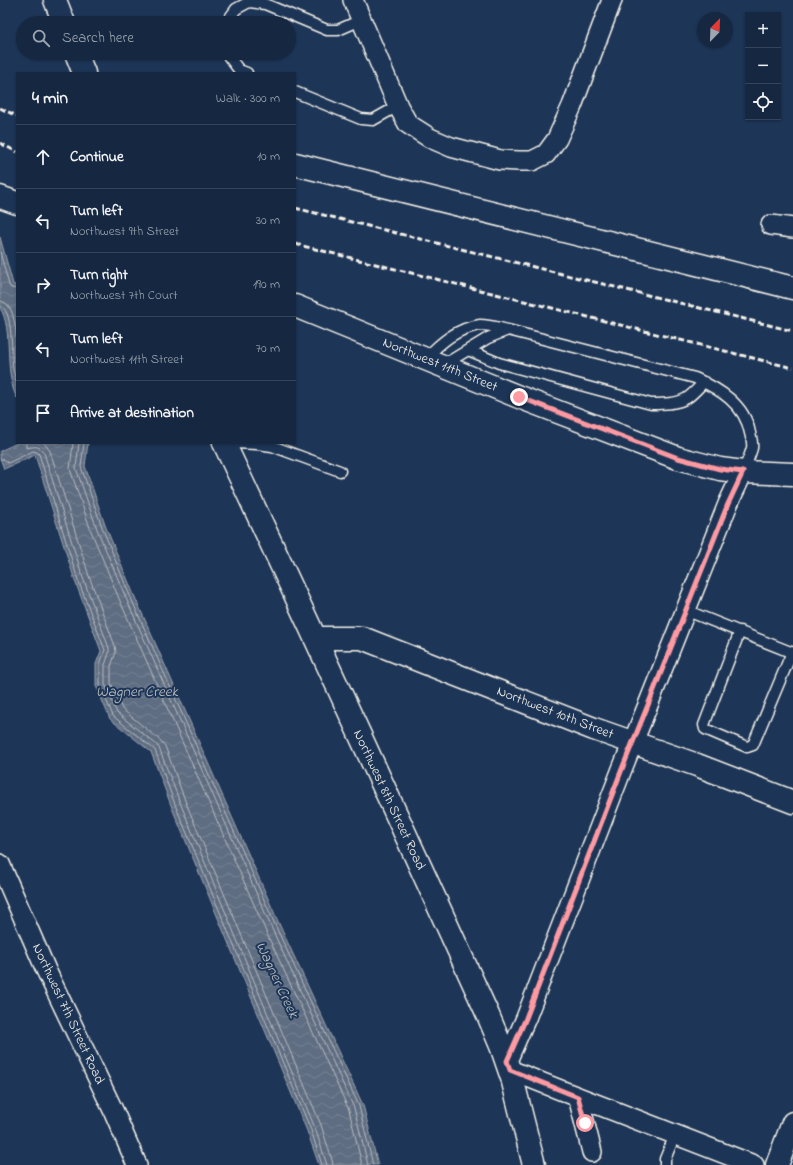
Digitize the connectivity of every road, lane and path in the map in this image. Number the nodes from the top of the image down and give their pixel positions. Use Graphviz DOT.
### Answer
graph roads {
  1 [pos="55,0"];
  2 [pos="353,0"];
  3 [pos="612,0"];
  4 [pos="61,16"];
  5 [pos="231,16"];
  6 [pos="294,16"];
  7 [pos="296,17"];
  8 [pos="361,20"];
  9 [pos="79,60"];
  10 [pos="231,60"];
  11 [pos="84,72"];
  12 [pos="244,72"];
  13 [pos="296,92"];
  14 [pos="398,106"];
  15 [pos="296,164"];
  16 [pos="0,197"];
  17 [pos="16,203"];
  18 [pos="771,225"];
  19 [pos="793,228"];
  20 [pos="793,288"];
  21 [pos="296,306"];
  22 [pos="508,330"];
  23 [pos="468,350"];
  24 [pos="433,363"];
  25 [pos="704,382"];
  26 [pos="224,444"];
  27 [pos="257,444"];
  28 [pos="340,471"];
  29 [pos="743,472"];
  30 [pos="793,474"];
  31 [pos="685,610"];
  32 [pos="740,632"];
  33 [pos="316,638"];
  34 [pos="792,652"];
  35 [pos="633,742"];
  36 [pos="793,802"];
  37 [pos="0,865"];
  38 [pos="508,1066"];
  39 [pos="578,1097"];
  40 [pos="793,1123"];
  41 [pos="675,1135"];
  42 [pos="592,1152"];
  43 [pos="137,1165"];
  44 [pos="534,1165"];
  45 [pos="665,1165"];
  46 [pos="754,1165"];
  47 [pos="777,1165"];
  1 -- 4 [label="street"];
  2 -- 8 [label="street"];
  3 -- 14 [label="street"];
  5 -- 6 [label="lane"];
  7 -- 8 [label="lane"];
  8 -- 14 [label="street"];
  9 -- 11 [label="street"];
  10 -- 12 [label="lane"];
  13 -- 14 [label="lane"];
  15 -- 20 [label="street"];
  16 -- 17 [label="street"];
  18 -- 19 [label="street"];
  21 -- 24 [label="street, Northwest 11th Street"];
  22 -- 23 [label="lane"];
  22 -- 24 [label="lane"];
  22 -- 25 [label="lane"];
  23 -- 24 [label="lane"];
  23 -- 25 [label="lane"];
  24 -- 29 [label="street, Northwest 11th Street"];
  25 -- 29 [label="lane"];
  26 -- 33 [label="street, Northwest 8th Street Road"];
  27 -- 28 [label="lane"];
  29 -- 30 [label="street, Northwest 11th Street"];
  29 -- 31 [label="street"];
  31 -- 32 [label="lane"];
  31 -- 35 [label="street"];
  32 -- 34 [label="lane"];
  32 -- 34 [label="lane"];
  33 -- 35 [label="street, Northwest 10th Street"];
  33 -- 38 [label="street, Northwest 8th Street Road"];
  35 -- 36 [label="street, Northwest 10th Street"];
  35 -- 38 [label="street"];
  37 -- 43 [label="street, Northwest 7th Street Road"];
  38 -- 39 [label="street"];
  38 -- 44 [label="street, Northwest 8th Street Road"];
  39 -- 41 [label="street"];
  39 -- 42 [label="street"];
  40 -- 47 [label="street"];
  41 -- 45 [label="lane"];
  41 -- 46 [label="street"];
}
